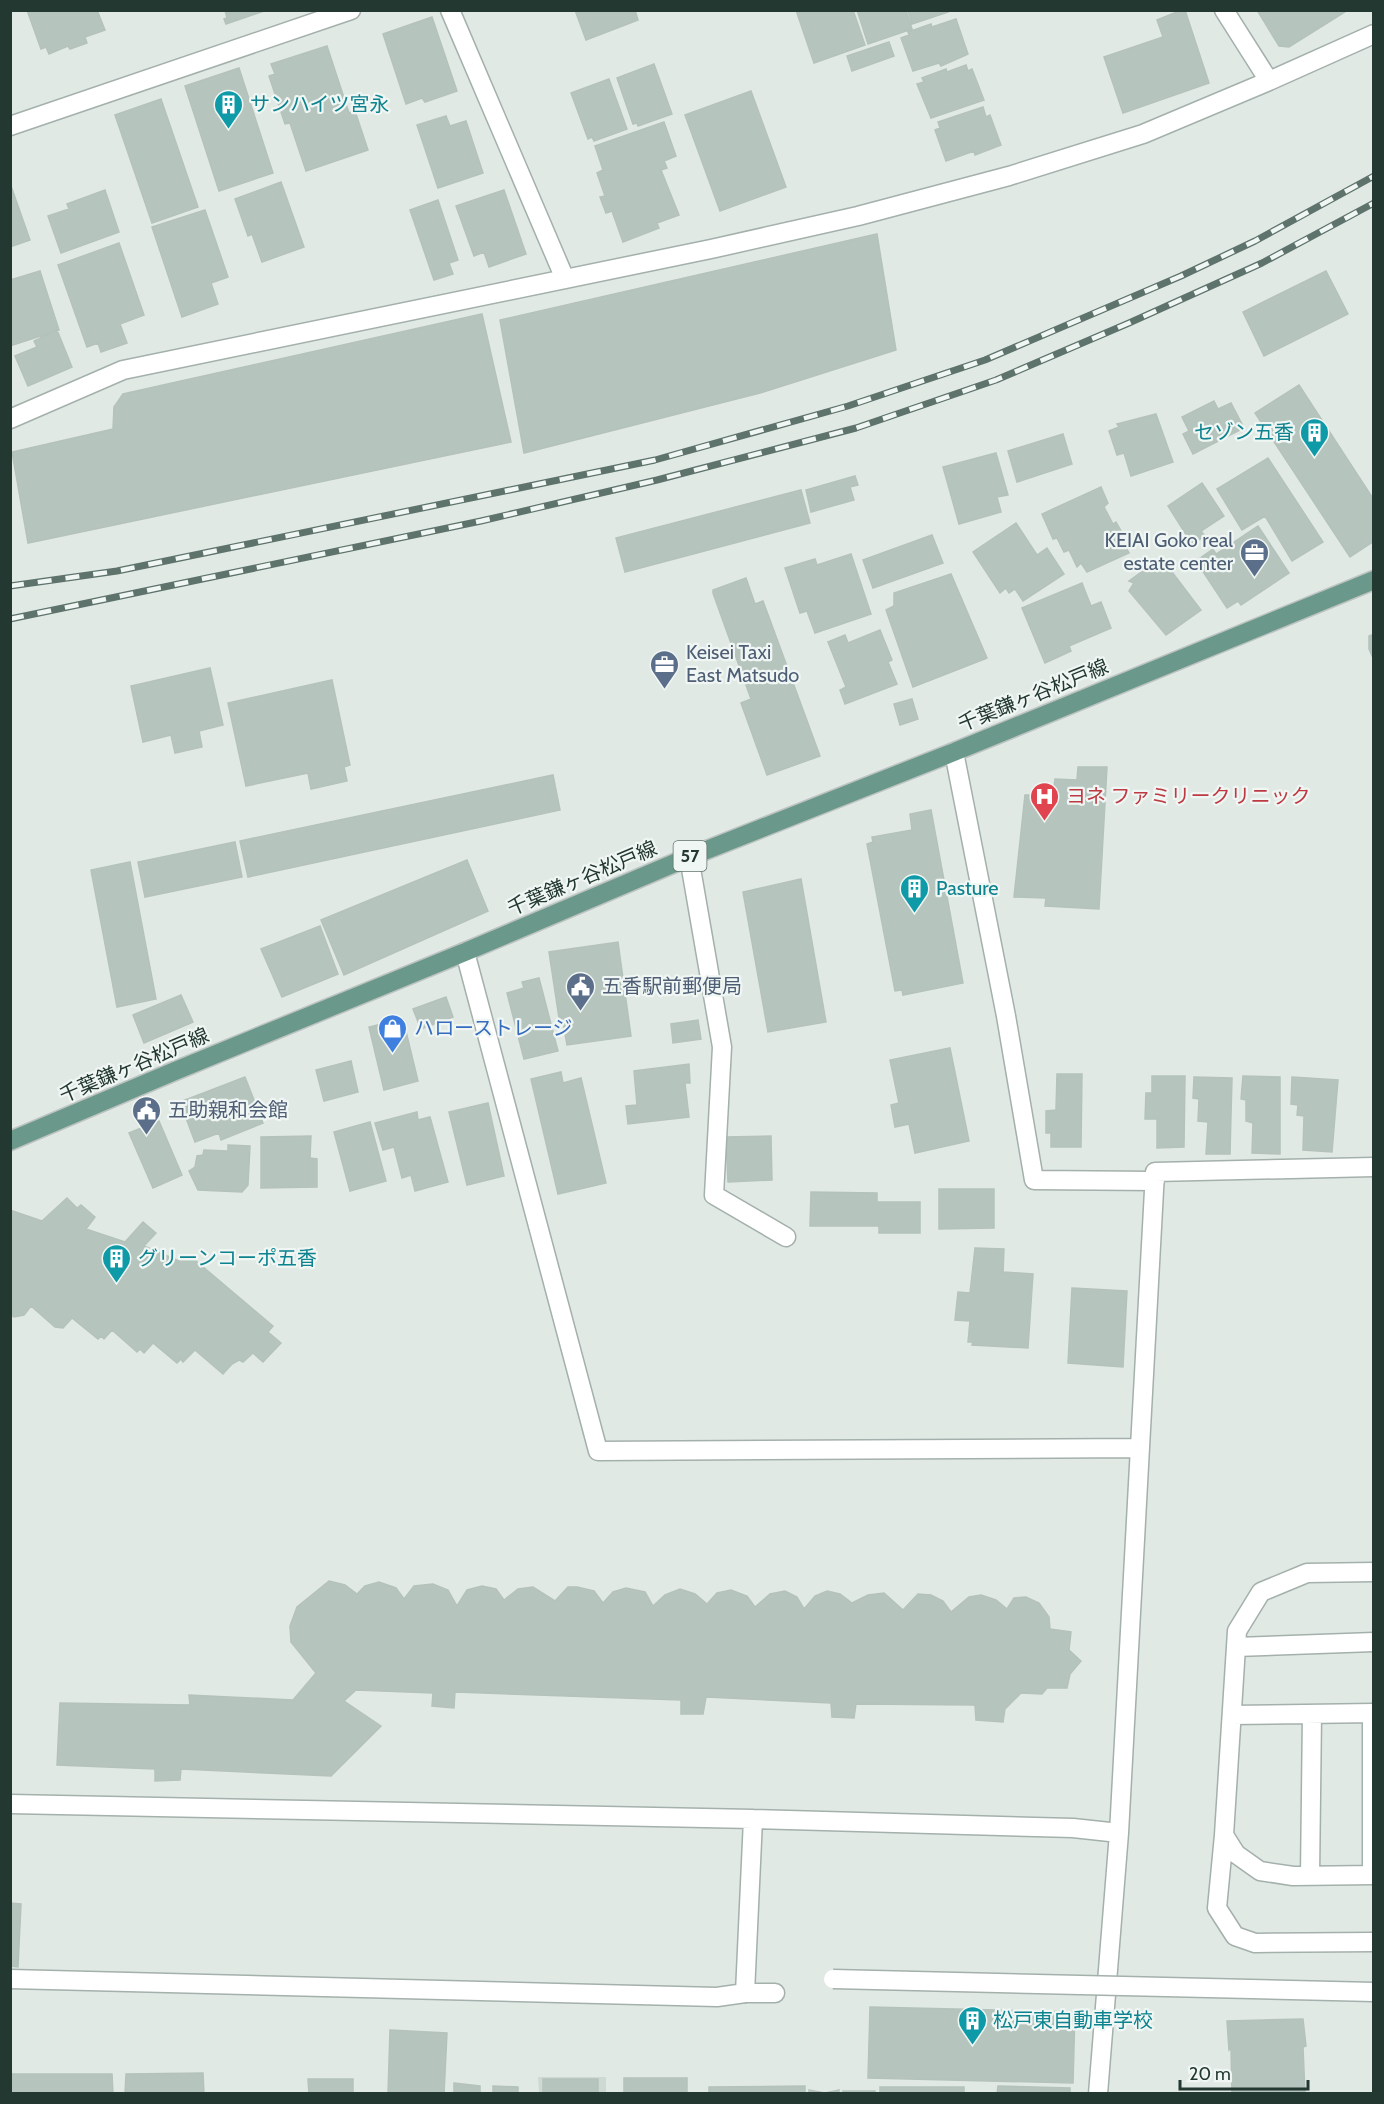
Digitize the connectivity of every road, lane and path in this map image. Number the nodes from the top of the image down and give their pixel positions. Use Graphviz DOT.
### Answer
graph roads {
  1 [pos="351,10"];
  2 [pos="450,10"];
  3 [pos="1224,10"];
  4 [pos="1374,34"];
  5 [pos="1269,81"];
  6 [pos="10,126"];
  7 [pos="565,279"];
  8 [pos="10,419"];
  9 [pos="1374,580"];
  10 [pos="954,752"];
  11 [pos="689,857"];
  12 [pos="465,952"];
  13 [pos="10,1141"];
  14 [pos="1374,1167"];
  15 [pos="1155,1176"];
  16 [pos="786,1237"];
  17 [pos="1140,1448"];
  18 [pos="1374,1572"];
  19 [pos="1374,1642"];
  20 [pos="1236,1647"];
  21 [pos="1373,1713"];
  22 [pos="1312,1714"];
  23 [pos="1232,1715"];
  24 [pos="10,1804"];
  25 [pos="753,1819"];
  26 [pos="1119,1833"];
  27 [pos="1224,1834"];
  28 [pos="1373,1875"];
  29 [pos="1310,1876"];
  30 [pos="1374,1942"];
  31 [pos="10,1979"];
  32 [pos="832,1979"];
  33 [pos="1374,1992"];
  34 [pos="745,1993"];
  35 [pos="775,1993"];
  36 [pos="1098,2094"];
  1 -- 6 [label="street"];
  2 -- 7 [label="street"];
  3 -- 5 [label="street"];
  4 -- 5 [label="street"];
  5 -- 7 [label="street"];
  7 -- 8 [label="street"];
  9 -- 10 [label="main road, 千葉鎌ヶ谷松戸線 / 57"];
  10 -- 11 [label="main road, 千葉鎌ヶ谷松戸線 / 57"];
  10 -- 15 [label="street"];
  11 -- 12 [label="main road, 千葉鎌ヶ谷松戸線 / 57"];
  11 -- 16 [label="street"];
  12 -- 13 [label="main road, 千葉鎌ヶ谷松戸線 / 57"];
  12 -- 17 [label="street"];
  14 -- 15 [label="street"];
  15 -- 17 [label="street"];
  17 -- 26 [label="street"];
  18 -- 20 [label="street"];
  19 -- 20 [label="street"];
  20 -- 23 [label="street"];
  21 -- 22 [label="street"];
  21 -- 28 [label="street"];
  22 -- 23 [label="street"];
  22 -- 29 [label="street"];
  23 -- 27 [label="street"];
  24 -- 25 [label="street"];
  25 -- 26 [label="street"];
  25 -- 34 [label="street"];
  26 -- 36 [label="street"];
  27 -- 29 [label="street"];
  27 -- 30 [label="street"];
  28 -- 29 [label="street"];
  31 -- 34 [label="street"];
  32 -- 33 [label="street, bridge"];
  34 -- 35 [label="street"];
}
